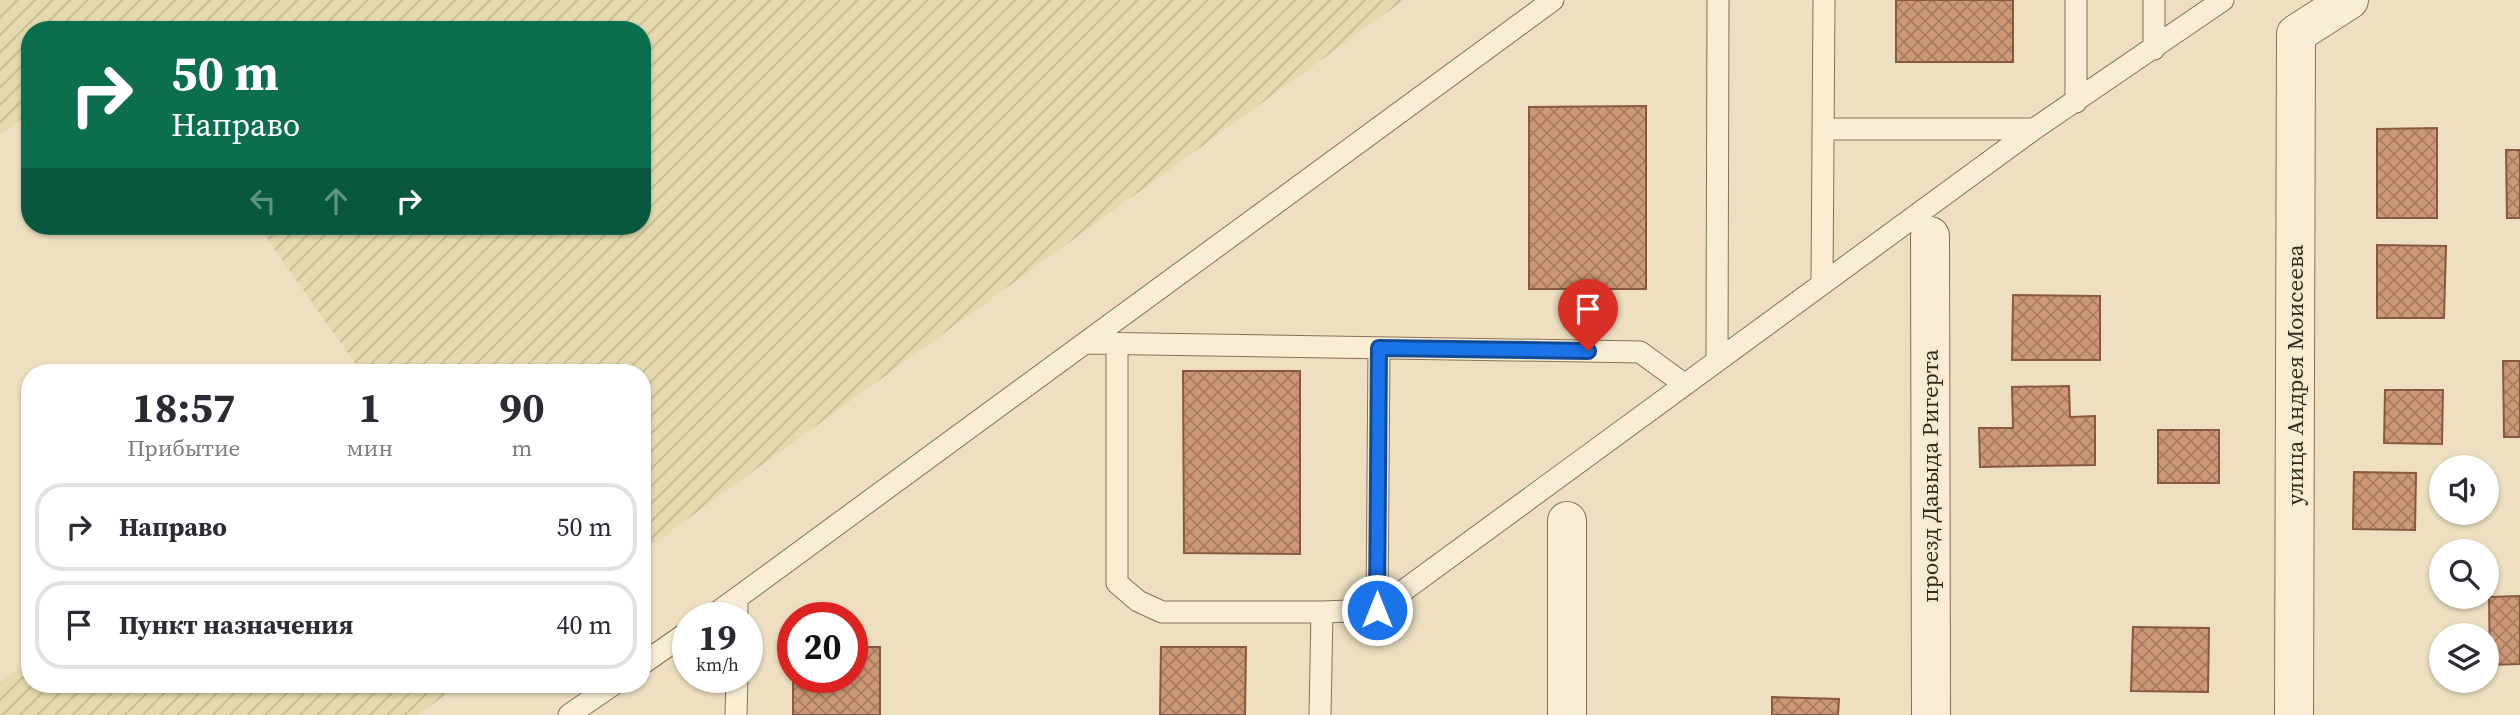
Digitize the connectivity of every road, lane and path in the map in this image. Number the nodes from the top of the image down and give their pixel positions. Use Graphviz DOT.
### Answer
graph roads {
  1 [pos="1553,0"];
  2 [pos="1718,0"];
  3 [pos="1824,0"];
  4 [pos="2076,0"];
  5 [pos="2154,0"];
  6 [pos="2223,0"];
  7 [pos="2349,0"];
  8 [pos="2154,49"];
  9 [pos="2076,102"];
  10 [pos="1823,129"];
  11 [pos="2034,129"];
  12 [pos="1930,236"];
  13 [pos="1822,282"];
  14 [pos="1086,343"];
  15 [pos="1117,344"];
  16 [pos="1379,348"];
  17 [pos="1717,360"];
  18 [pos="1684,384"];
  19 [pos="1567,521"];
  20 [pos="745,602"];
  21 [pos="1377,610"];
  22 [pos="1322,612"];
  23 [pos="672,643"];
  24 [pos="651,658"];
  25 [pos="602,693"];
  26 [pos="737,693"];
  27 [pos="576,713"];
  28 [pos="736,715"];
  29 [pos="1320,715"];
  30 [pos="1567,715"];
  31 [pos="1931,715"];
  32 [pos="2294,715"];
  1 -- 14 [label="lane"];
  2 -- 17 [label="lane"];
  3 -- 10 [label="lane"];
  4 -- 9 [label="lane"];
  5 -- 8 [label="lane"];
  6 -- 8 [label="lane"];
  7 -- 32 [label="street, улица Андрея Моисеева"];
  8 -- 9 [label="lane"];
  9 -- 11 [label="lane"];
  10 -- 11 [label="lane"];
  10 -- 13 [label="lane"];
  11 -- 13 [label="lane"];
  12 -- 31 [label="street, проезд Давыда Ригерта"];
  13 -- 17 [label="lane"];
  14 -- 15 [label="lane"];
  14 -- 20 [label="lane"];
  15 -- 16 [label="lane"];
  15 -- 22 [label="lane"];
  16 -- 18 [label="lane"];
  16 -- 21 [label="lane"];
  17 -- 18 [label="lane"];
  18 -- 21 [label="lane"];
  19 -- 30 [label="street"];
  21 -- 22 [label="lane"];
  22 -- 29 [label="lane"];
  23 -- 24 [label="lane"];
  25 -- 27 [label="lane"];
  26 -- 28 [label="lane"];
}
